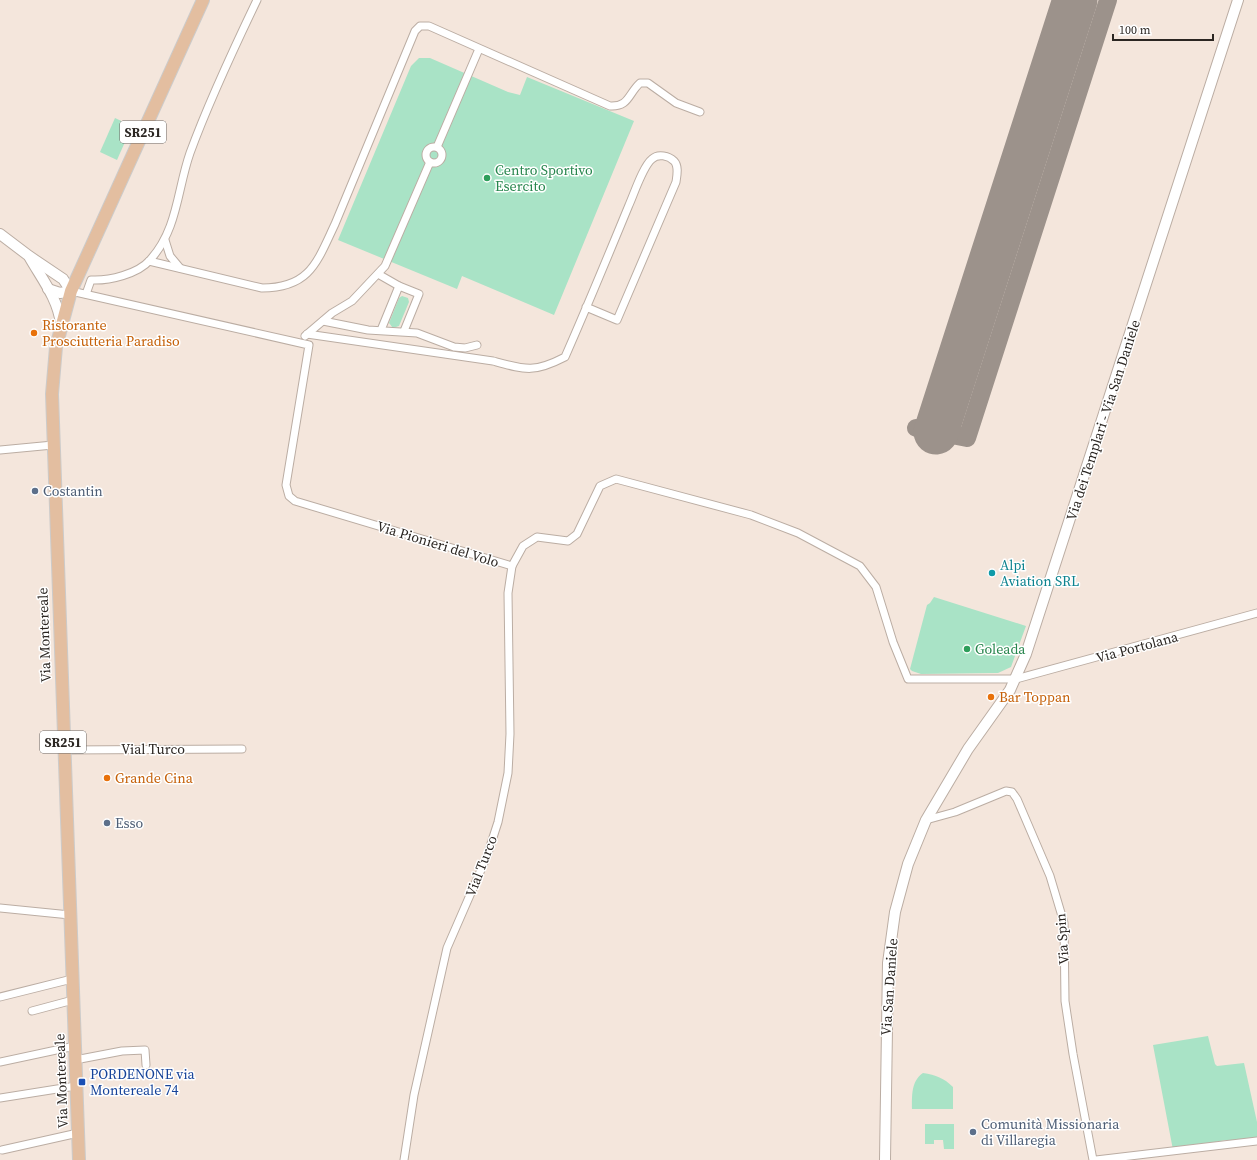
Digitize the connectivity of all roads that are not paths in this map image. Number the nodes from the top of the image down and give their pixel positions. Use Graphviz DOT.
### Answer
graph roads {
  1 [pos="202,0"];
  2 [pos="256,0"];
  3 [pos="1238,0"];
  4 [pos="479,49"];
  5 [pos="700,112"];
  6 [pos="437,147"];
  7 [pos="430,162"];
  8 [pos="0,234"];
  9 [pos="165,240"];
  10 [pos="29,256"];
  11 [pos="149,261"];
  12 [pos="84,264"];
  13 [pos="180,268"];
  14 [pos="56,273"];
  15 [pos="378,274"];
  16 [pos="399,286"];
  17 [pos="48,289"];
  18 [pos="72,291"];
  19 [pos="86,294"];
  20 [pos="586,307"];
  21 [pos="323,321"];
  22 [pos="61,324"];
  23 [pos="381,330"];
  24 [pos="404,331"];
  25 [pos="307,334"];
  26 [pos="297,342"];
  27 [pos="477,345"];
  28 [pos="53,446"];
  29 [pos="0,450"];
  30 [pos="512,566"];
  31 [pos="1257,613"];
  32 [pos="1016,679"];
  33 [pos="242,749"];
  34 [pos="64,750"];
  35 [pos="926,820"];
  36 [pos="0,908"];
  37 [pos="70,915"];
  38 [pos="72,979"];
  39 [pos="0,997"];
  40 [pos="73,1000"];
  41 [pos="32,1011"];
  42 [pos="75,1046"];
  43 [pos="75,1060"];
  44 [pos="0,1062"];
  45 [pos="146,1065"];
  46 [pos="76,1086"];
  47 [pos="0,1098"];
  48 [pos="78,1133"];
  49 [pos="1257,1141"];
  50 [pos="2,1150"];
  51 [pos="79,1160"];
  52 [pos="404,1160"];
  53 [pos="885,1160"];
  54 [pos="1095,1160"];
  1 -- 12 [label="main road, SR251"];
  2 -- 9 [label="street"];
  3 -- 32 [label="street, Via dei Templari - Via San Daniele"];
  4 -- 5 [label="street"];
  4 -- 6 [label="street"];
  4 -- 13 [label="street"];
  6 -- 7 [label="street"];
  6 -- 7 [label="street"];
  7 -- 15 [label="street"];
  8 -- 10 [label="street"];
  9 -- 11 [label="street"];
  9 -- 13 [label="street"];
  10 -- 14 [label="street"];
  10 -- 17 [label="street"];
  11 -- 13 [label="street"];
  11 -- 19 [label="street"];
  12 -- 14 [label="street"];
  12 -- 18 [label="main road, SR251"];
  14 -- 18 [label="street"];
  15 -- 16 [label="street"];
  15 -- 21 [label="street"];
  16 -- 23 [label="street"];
  16 -- 24 [label="street"];
  17 -- 18 [label="street"];
  17 -- 22 [label="street"];
  18 -- 19 [label="street"];
  18 -- 22 [label="main road, Via Montereale / SR251"];
  19 -- 26 [label="street"];
  20 -- 20 [label="street"];
  20 -- 25 [label="street"];
  21 -- 23 [label="street"];
  21 -- 25 [label="street"];
  22 -- 28 [label="main road, Via Montereale / SR251"];
  23 -- 24 [label="street"];
  24 -- 27 [label="street"];
  25 -- 26 [label="street"];
  26 -- 30 [label="street, Via Pionieri del Volo"];
  28 -- 29 [label="street"];
  28 -- 34 [label="main road, Via Montereale / SR251"];
  30 -- 32 [label="street, Via Pionieri del Volo"];
  30 -- 52 [label="street, Vial Turco"];
  31 -- 32 [label="street, Via Portolana"];
  32 -- 35 [label="street, Via dei Templari - Via San Daniele"];
  33 -- 34 [label="street, Vial Turco"];
  34 -- 37 [label="main road, Via Montereale / SR251"];
  35 -- 53 [label="street, Via San Daniele"];
  35 -- 54 [label="street, Via Spin"];
  36 -- 37 [label="street"];
  37 -- 38 [label="main road, Via Montereale / SR251"];
  38 -- 39 [label="street"];
  38 -- 40 [label="main road, Via Montereale / SR251"];
  40 -- 41 [label="street"];
  40 -- 42 [label="main road, Via Montereale / SR251"];
  42 -- 43 [label="main road, Via Montereale / SR251"];
  42 -- 44 [label="street"];
  43 -- 45 [label="street"];
  43 -- 46 [label="main road, Via Montereale / SR251"];
  46 -- 47 [label="street"];
  46 -- 48 [label="main road, Via Montereale / SR251"];
  48 -- 50 [label="street"];
  48 -- 51 [label="main road, Via Montereale / SR251"];
  49 -- 54 [label="street"];
}
